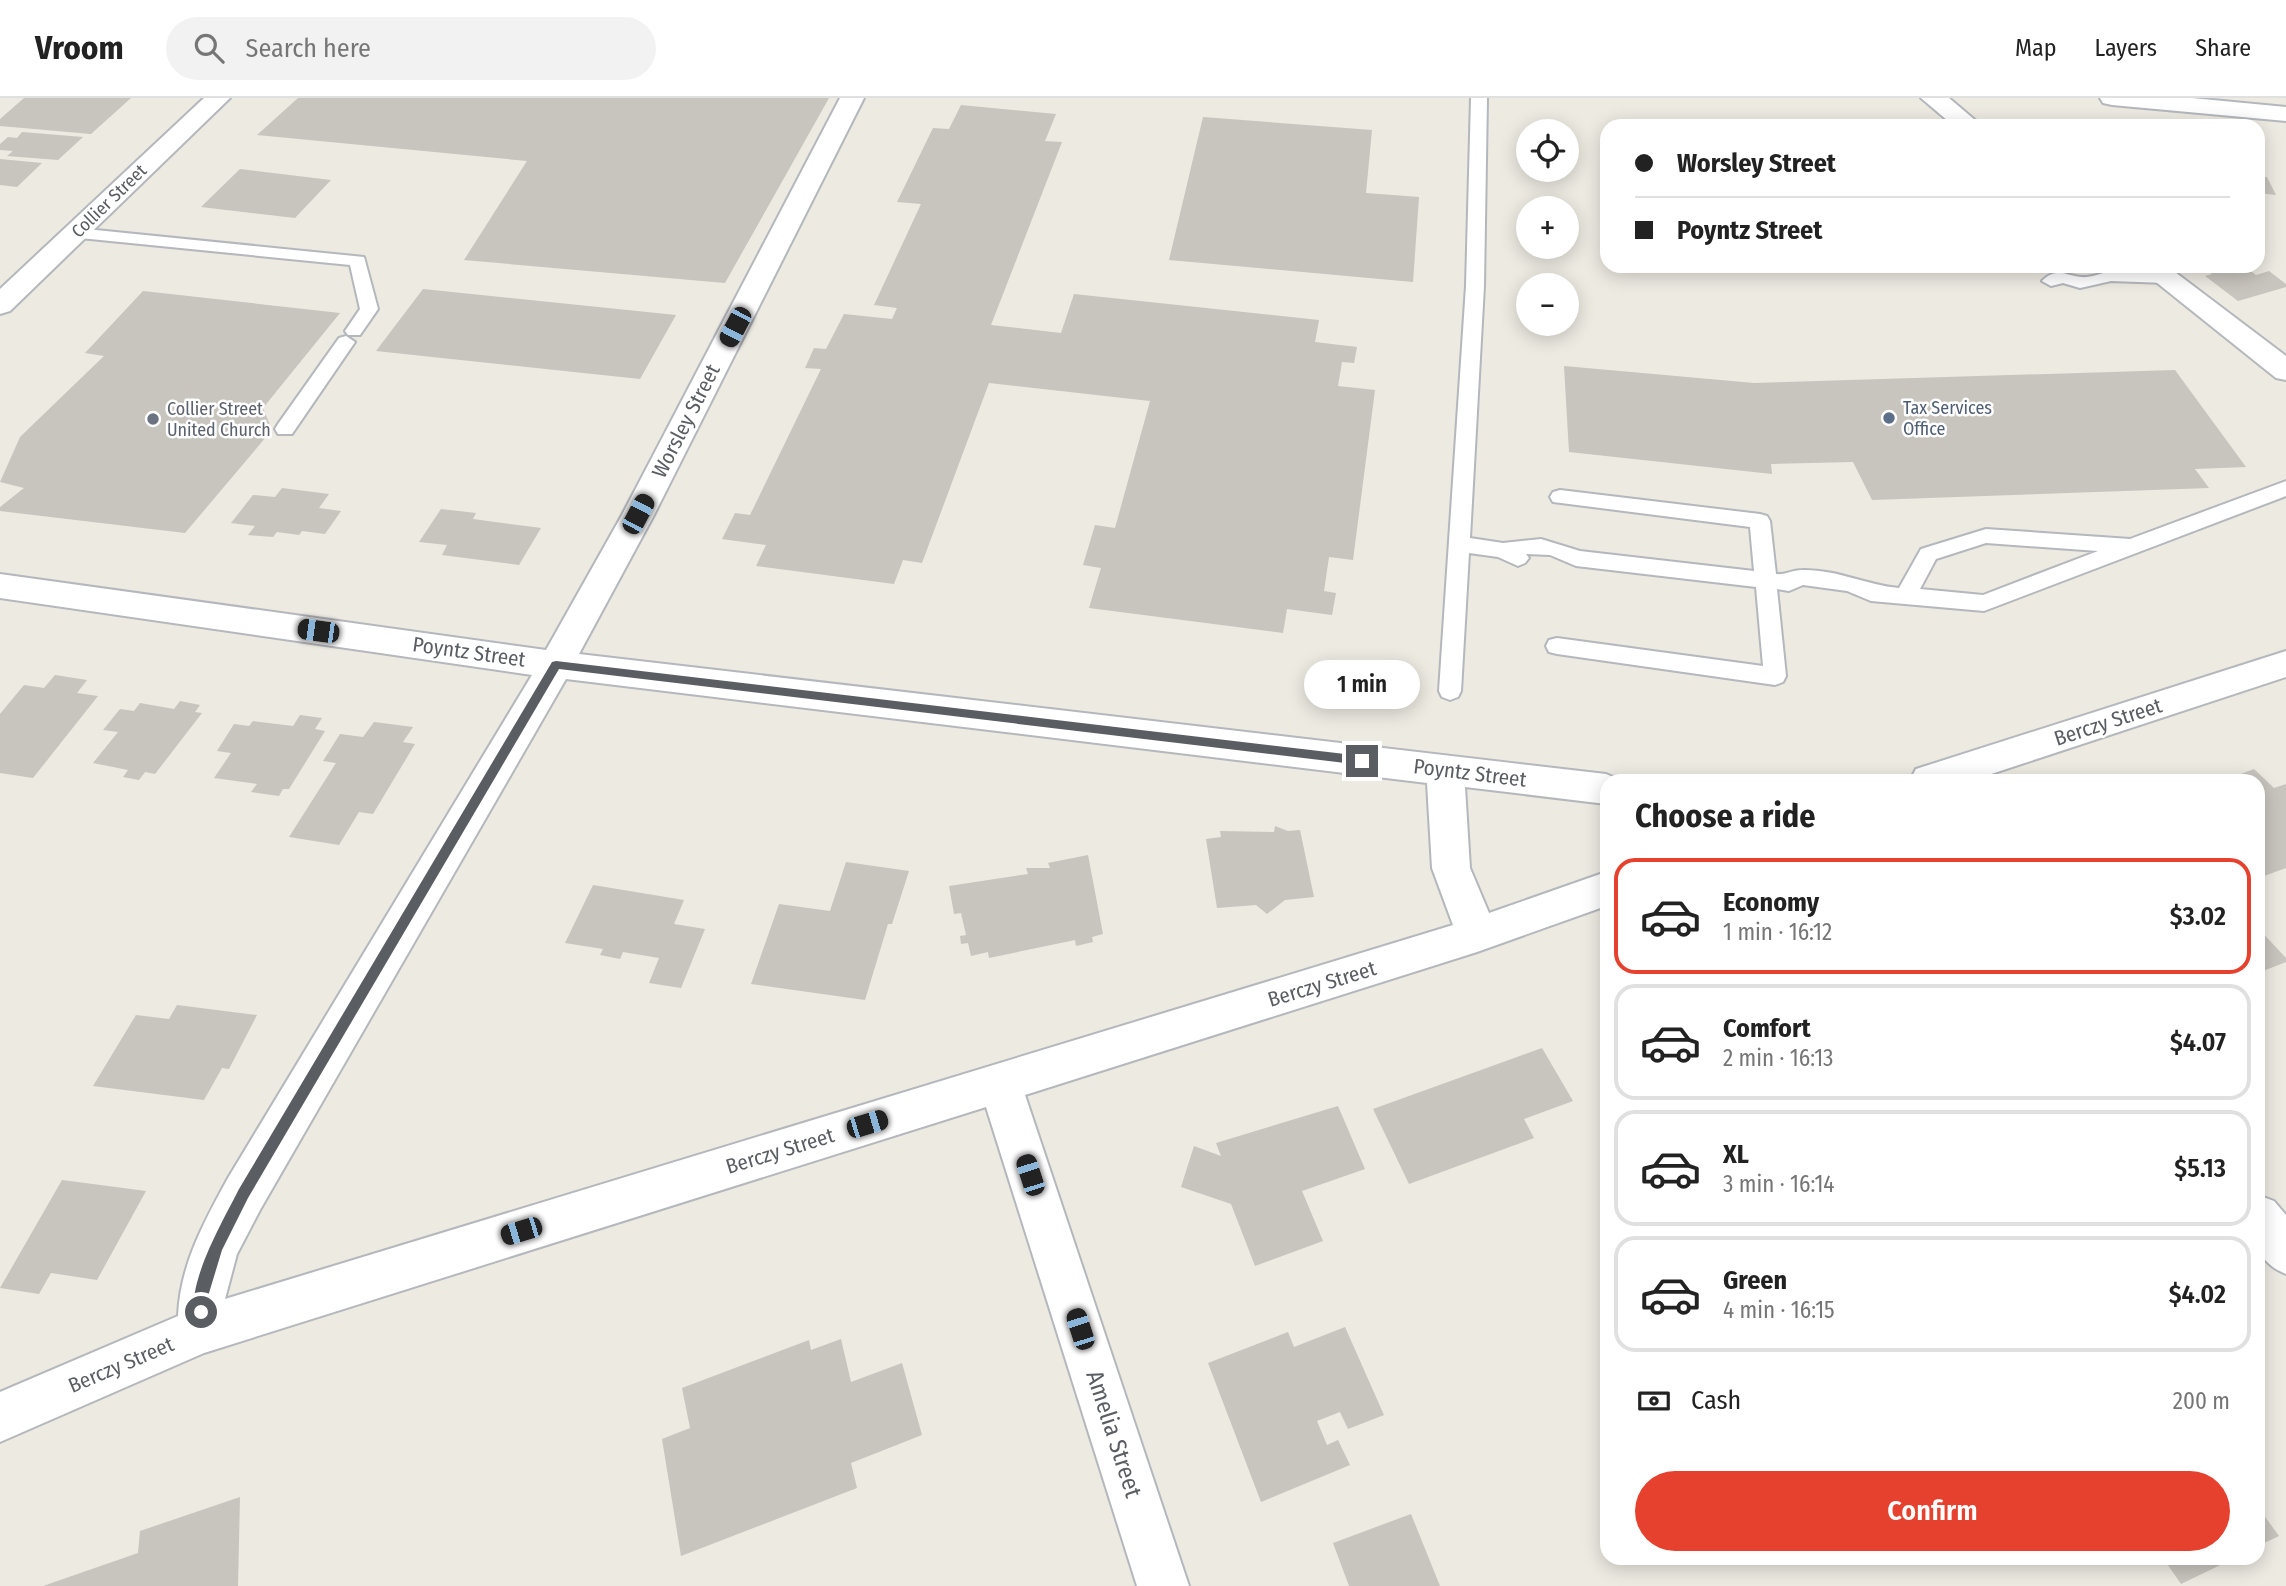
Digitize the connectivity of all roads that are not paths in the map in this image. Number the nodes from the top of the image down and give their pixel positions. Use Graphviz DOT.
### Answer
graph roads {
  1 [pos="218,98"];
  2 [pos="852,98"];
  3 [pos="1479,98"];
  4 [pos="1933,98"];
  5 [pos="2112,98"];
  6 [pos="2286,114"];
  7 [pos="1961,119"];
  8 [pos="76,233"];
  9 [pos="2146,273"];
  10 [pos="2159,273"];
  11 [pos="2061,275"];
  12 [pos="0,305"];
  13 [pos="2286,371"];
  14 [pos="285,429"];
  15 [pos="2286,488"];
  16 [pos="1560,497"];
  17 [pos="1459,544"];
  18 [pos="2135,546"];
  19 [pos="1778,582"];
  20 [pos="0,586"];
  21 [pos="1906,595"];
  22 [pos="1557,646"];
  23 [pos="556,664"];
  24 [pos="2286,664"];
  25 [pos="1450,691"];
  26 [pos="1445,771"];
  27 [pos="1947,774"];
  28 [pos="1600,788"];
  29 [pos="1600,891"];
  30 [pos="1478,935"];
  31 [pos="1000,1083"];
  32 [pos="2265,1226"];
  33 [pos="2286,1251"];
  34 [pos="201,1330"];
  35 [pos="0,1418"];
  36 [pos="1163,1586"];
  1 -- 8 [label="street, Collier Street"];
  2 -- 23 [label="street, Worsley Street"];
  3 -- 17 [label="lane"];
  4 -- 7 [label="street"];
  5 -- 6 [label="street"];
  8 -- 12 [label="street, Collier Street"];
  8 -- 14 [label="lane"];
  9 -- 11 [label="lane"];
  10 -- 13 [label="street"];
  15 -- 18 [label="lane"];
  16 -- 19 [label="lane"];
  17 -- 19 [label="lane"];
  17 -- 25 [label="lane"];
  18 -- 21 [label="lane"];
  18 -- 21 [label="lane"];
  19 -- 21 [label="lane"];
  19 -- 22 [label="lane"];
  20 -- 23 [label="street, Poyntz Street"];
  23 -- 26 [label="street, Poyntz Street"];
  23 -- 34 [label="street, Worsley Street"];
  24 -- 27 [label="street, Berczy Street"];
  26 -- 28 [label="street, Poyntz Street"];
  26 -- 30 [label="street"];
  29 -- 30 [label="street, Berczy Street"];
  30 -- 31 [label="street, Berczy Street"];
  31 -- 34 [label="street, Berczy Street"];
  31 -- 36 [label="street, Amelia Street"];
  32 -- 33 [label="street"];
  34 -- 35 [label="street, Berczy Street"];
}
